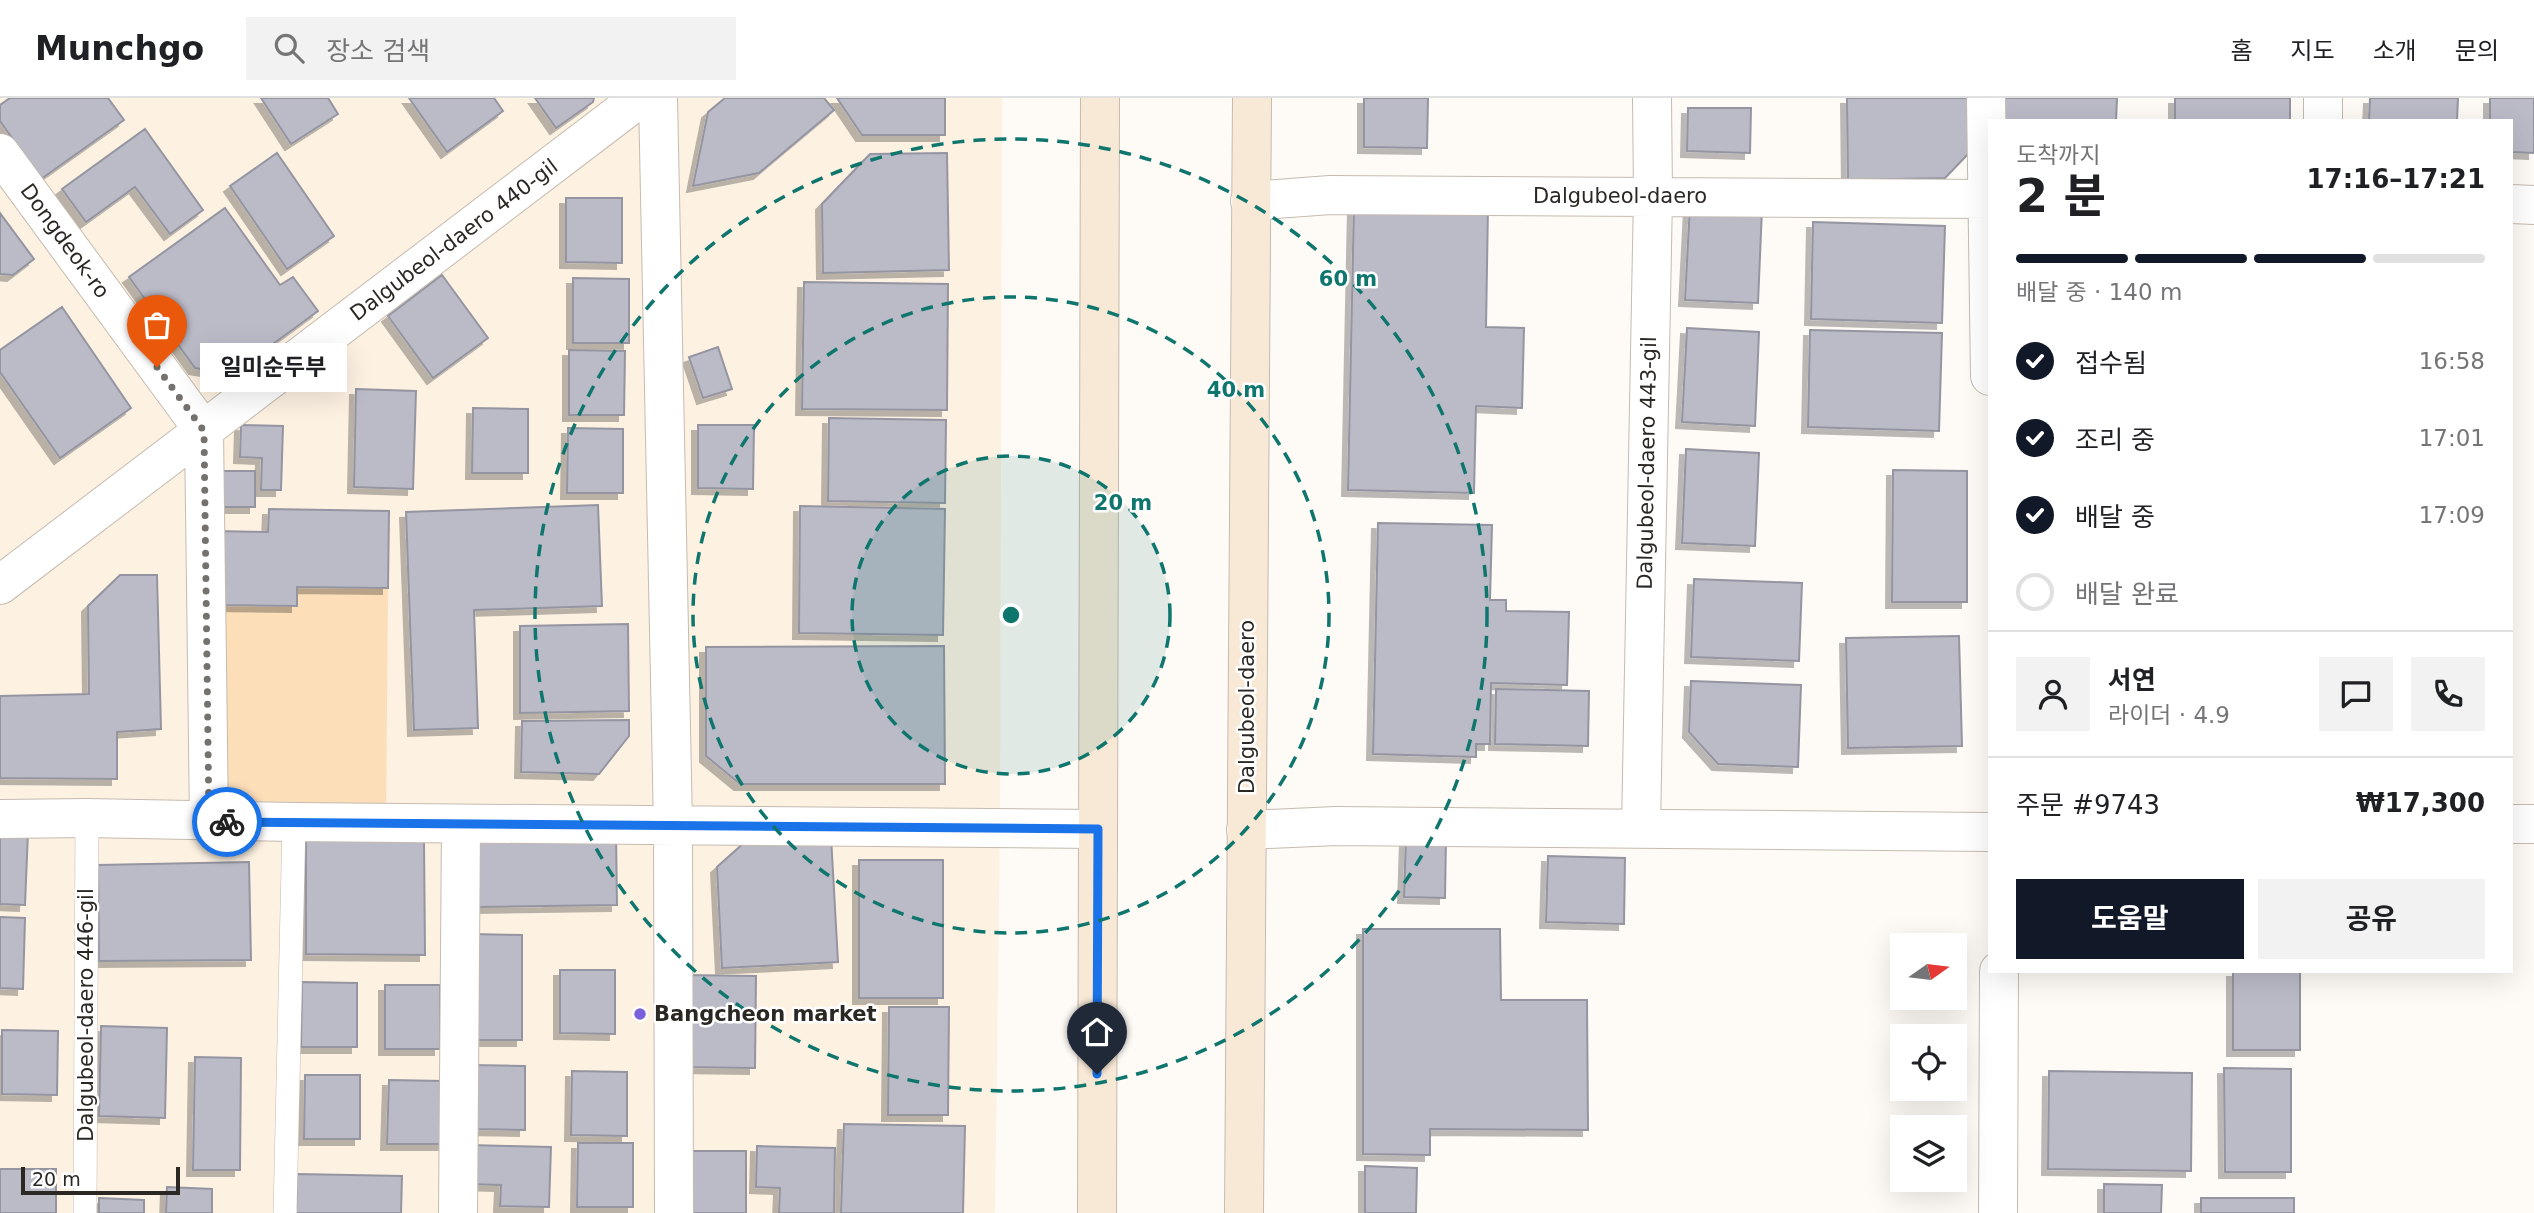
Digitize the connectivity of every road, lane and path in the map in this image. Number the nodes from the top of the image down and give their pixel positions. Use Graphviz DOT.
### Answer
graph roads {
  1 [pos="640,98"];
  2 [pos="658,98"];
  3 [pos="1100,98"];
  4 [pos="1252,98"];
  5 [pos="1652,98"];
  6 [pos="1986,98"];
  7 [pos="2323,98"];
  8 [pos="2323,119"];
  9 [pos="0,153"];
  10 [pos="1653,195"];
  11 [pos="1988,199"];
  12 [pos="1250,201"];
  13 [pos="2513,204"];
  14 [pos="2534,205"];
  15 [pos="204,431"];
  16 [pos="0,585"];
  17 [pos="87,818"];
  18 [pos="0,819"];
  19 [pos="209,821"];
  20 [pos="294,822"];
  21 [pos="461,824"];
  22 [pos="2513,824"];
  23 [pos="2534,824"];
  24 [pos="673,825"];
  25 [pos="1640,828"];
  26 [pos="1098,829"];
  27 [pos="1246,830"];
  28 [pos="1988,832"];
  29 [pos="1999,973"];
  30 [pos="85,1213"];
  31 [pos="285,1213"];
  32 [pos="458,1213"];
  33 [pos="674,1213"];
  34 [pos="1097,1213"];
  35 [pos="1244,1213"];
  36 [pos="1998,1213"];
  1 -- 15 [label="street, Dalgubeol-daero 440-gil"];
  2 -- 24 [label="street"];
  3 -- 26 [label="main road"];
  4 -- 12 [label="main road, Dalgubeol-daero"];
  5 -- 10 [label="street, Dalgubeol-daero 443-gil"];
  6 -- 11 [label="street"];
  7 -- 8 [label="street"];
  9 -- 15 [label="street, Dongdeok-ro"];
  10 -- 11 [label="street, Dalgubeol-daero"];
  10 -- 12 [label="street, Dalgubeol-daero"];
  10 -- 25 [label="street, Dalgubeol-daero 443-gil"];
  12 -- 27 [label="main road, Dalgubeol-daero"];
  13 -- 14 [label="street"];
  15 -- 16 [label="street, Dalgubeol-daero 440-gil"];
  15 -- 19 [label="street"];
  17 -- 18 [label="street"];
  17 -- 19 [label="street"];
  17 -- 30 [label="lane, Dalgubeol-daero 446-gil"];
  19 -- 20 [label="street"];
  20 -- 21 [label="street"];
  20 -- 31 [label="lane"];
  21 -- 24 [label="street"];
  21 -- 32 [label="street"];
  22 -- 23 [label="street"];
  24 -- 26 [label="street"];
  24 -- 33 [label="street"];
  25 -- 27 [label="street"];
  25 -- 28 [label="street"];
  26 -- 34 [label="main road"];
  27 -- 35 [label="main road, Dalgubeol-daero"];
  29 -- 36 [label="street"];
}
